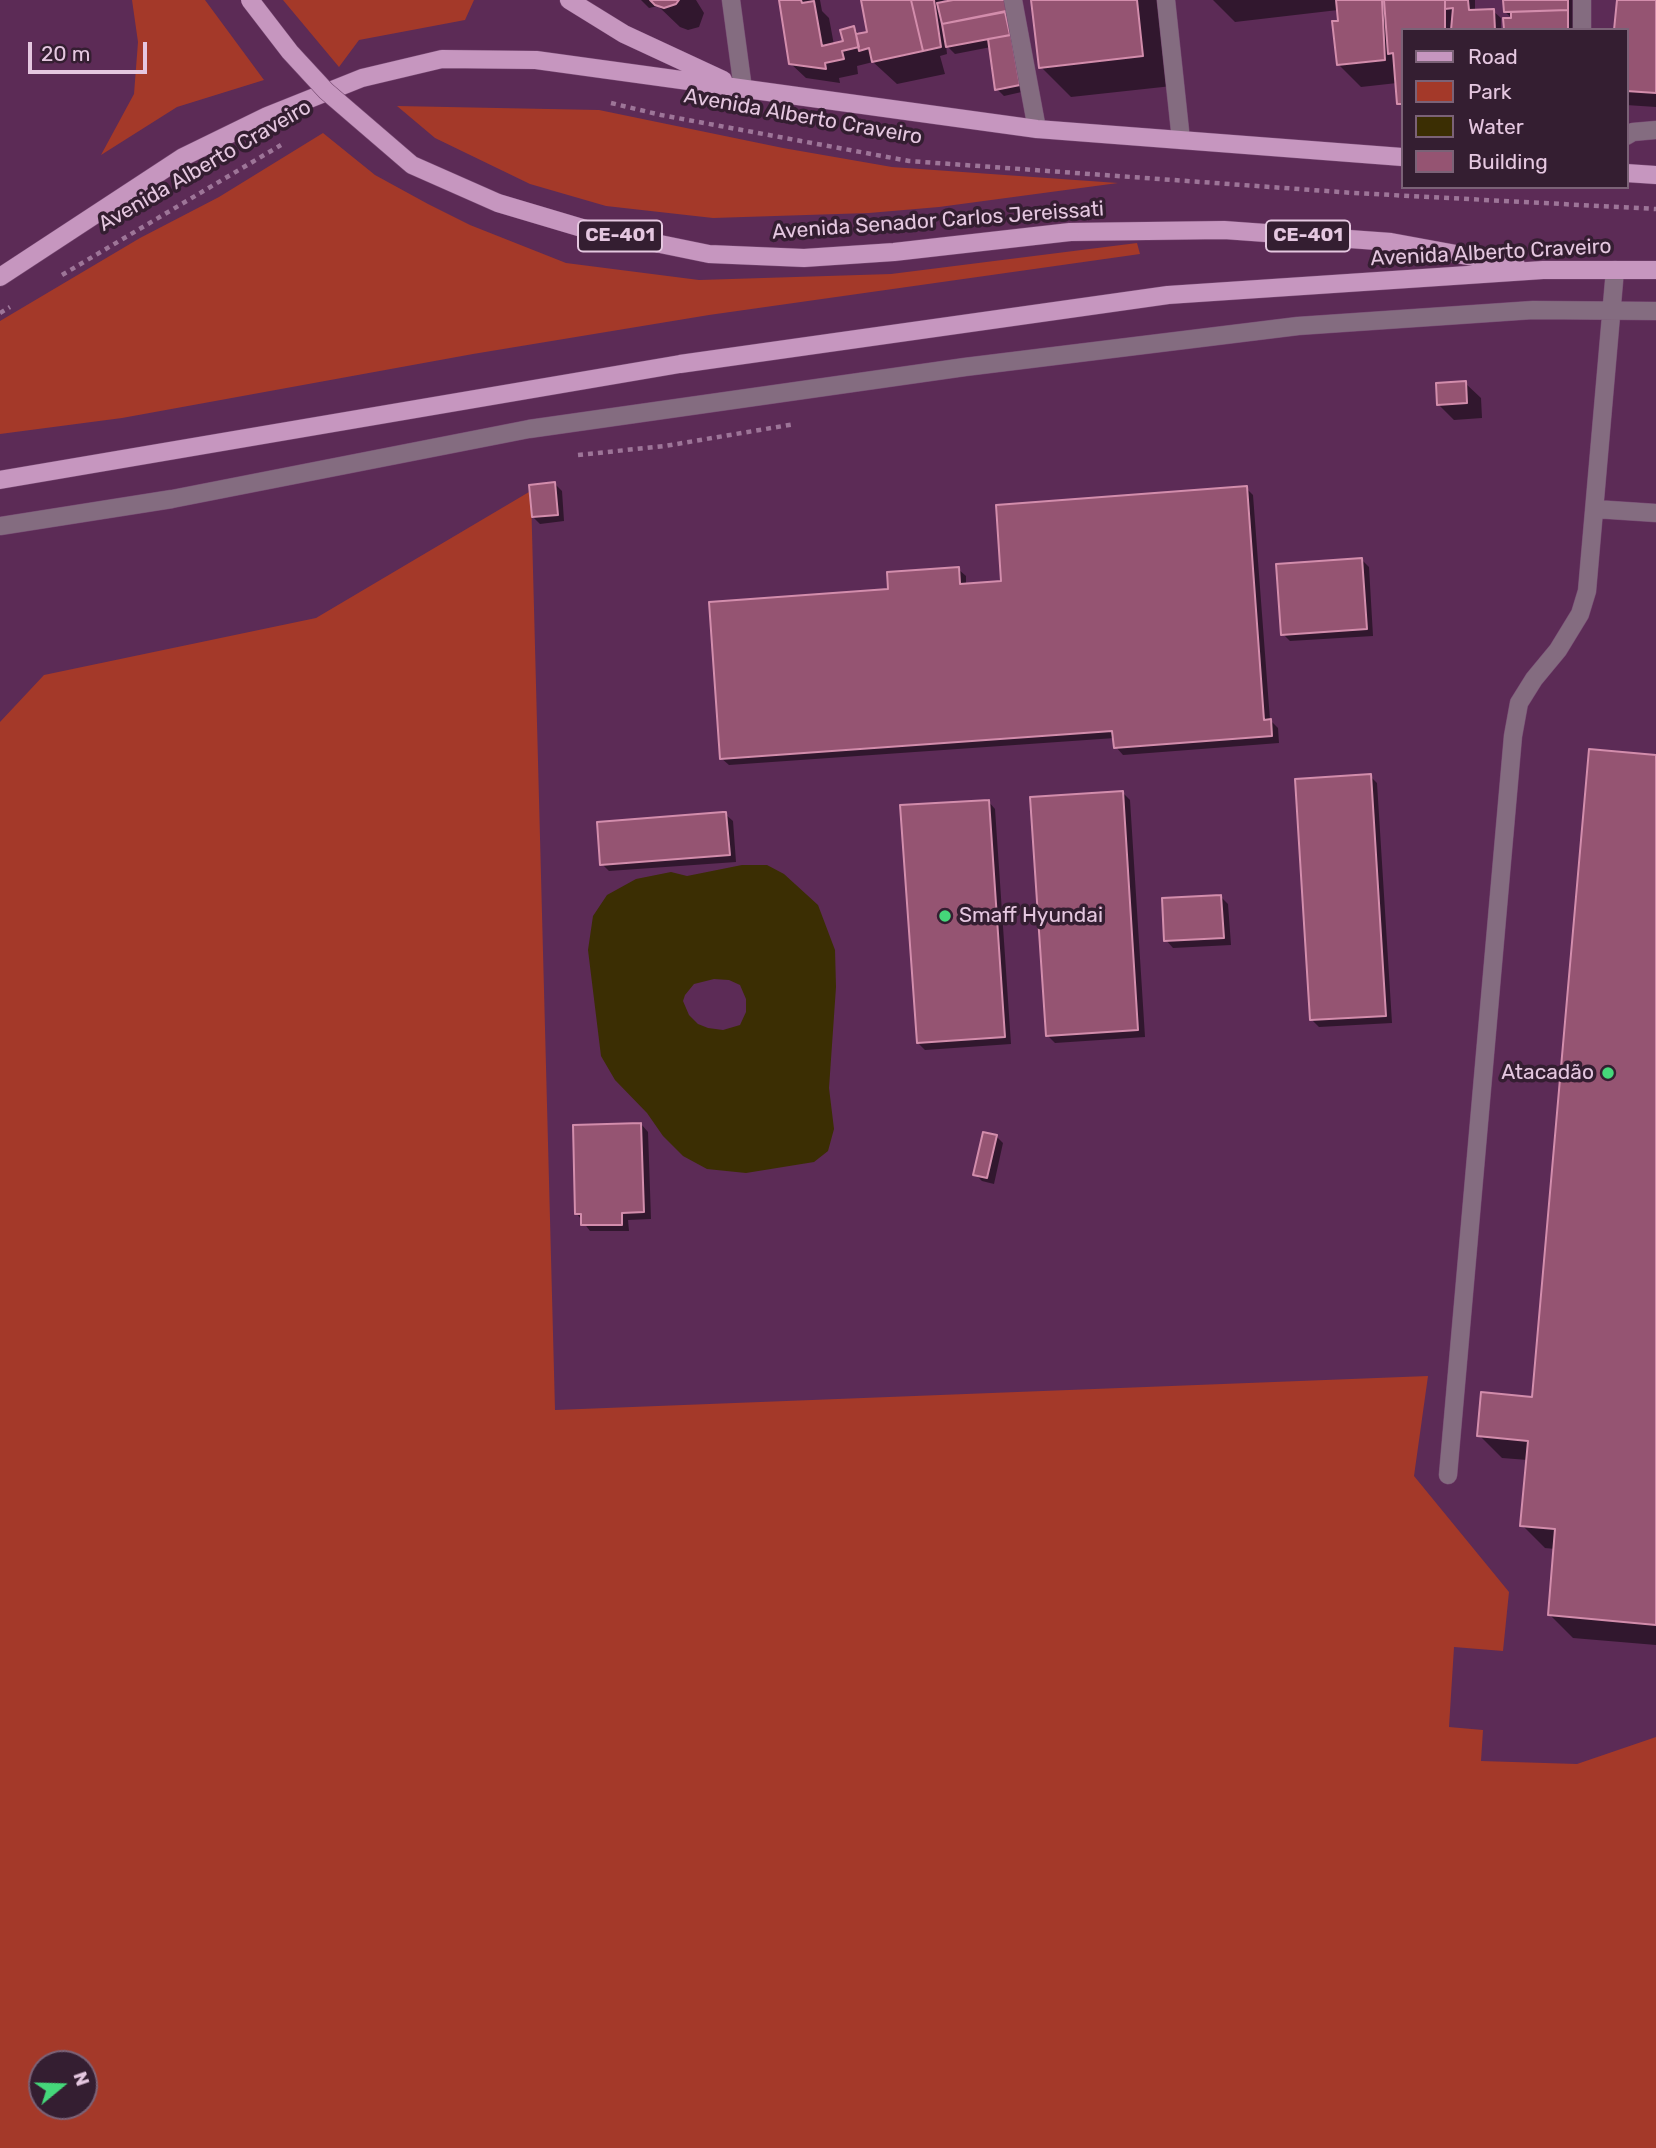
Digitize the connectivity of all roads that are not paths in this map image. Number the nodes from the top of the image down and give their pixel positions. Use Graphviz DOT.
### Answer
graph roads {
  1 [pos="250,0"];
  2 [pos="569,0"];
  3 [pos="731,0"];
  4 [pos="1013,0"];
  5 [pos="1167,0"];
  6 [pos="1582,0"];
  7 [pos="1582,28"];
  8 [pos="743,89"];
  9 [pos="1037,129"];
  10 [pos="1656,130"];
  11 [pos="1628,135"];
  12 [pos="1181,140"];
  13 [pos="1400,157"];
  14 [pos="1628,173"];
  15 [pos="1656,175"];
  16 [pos="1543,270"];
  17 [pos="1615,270"];
  18 [pos="1656,271"];
  19 [pos="0,277"];
  20 [pos="1612,311"];
  21 [pos="1656,311"];
  22 [pos="0,480"];
  23 [pos="1595,509"];
  24 [pos="1656,513"];
  25 [pos="0,526"];
  26 [pos="1448,1475"];
  1 -- 16 [label="main road, Avenida Senador Carlos Jereissati / CE-401, bridge"];
  2 -- 8 [label="main road"];
  3 -- 8 [label="street"];
  4 -- 9 [label="street"];
  5 -- 12 [label="street"];
  6 -- 7 [label="street"];
  8 -- 9 [label="main road, Avenida Alberto Craveiro"];
  8 -- 19 [label="main road, Avenida Alberto Craveiro"];
  9 -- 12 [label="main road, Avenida Alberto Craveiro"];
  10 -- 11 [label="street"];
  12 -- 13 [label="main road, Avenida Alberto Craveiro"];
  14 -- 15 [label="main road"];
  16 -- 17 [label="main road, Avenida Alberto Craveiro / CE-401"];
  16 -- 22 [label="main road, Avenida Alberto Craveiro"];
  17 -- 18 [label="main road, Avenida Alberto Craveiro / CE-401"];
  17 -- 20 [label="street"];
  20 -- 21 [label="street"];
  20 -- 23 [label="street"];
  20 -- 25 [label="street"];
  23 -- 24 [label="street"];
  23 -- 26 [label="street"];
}
